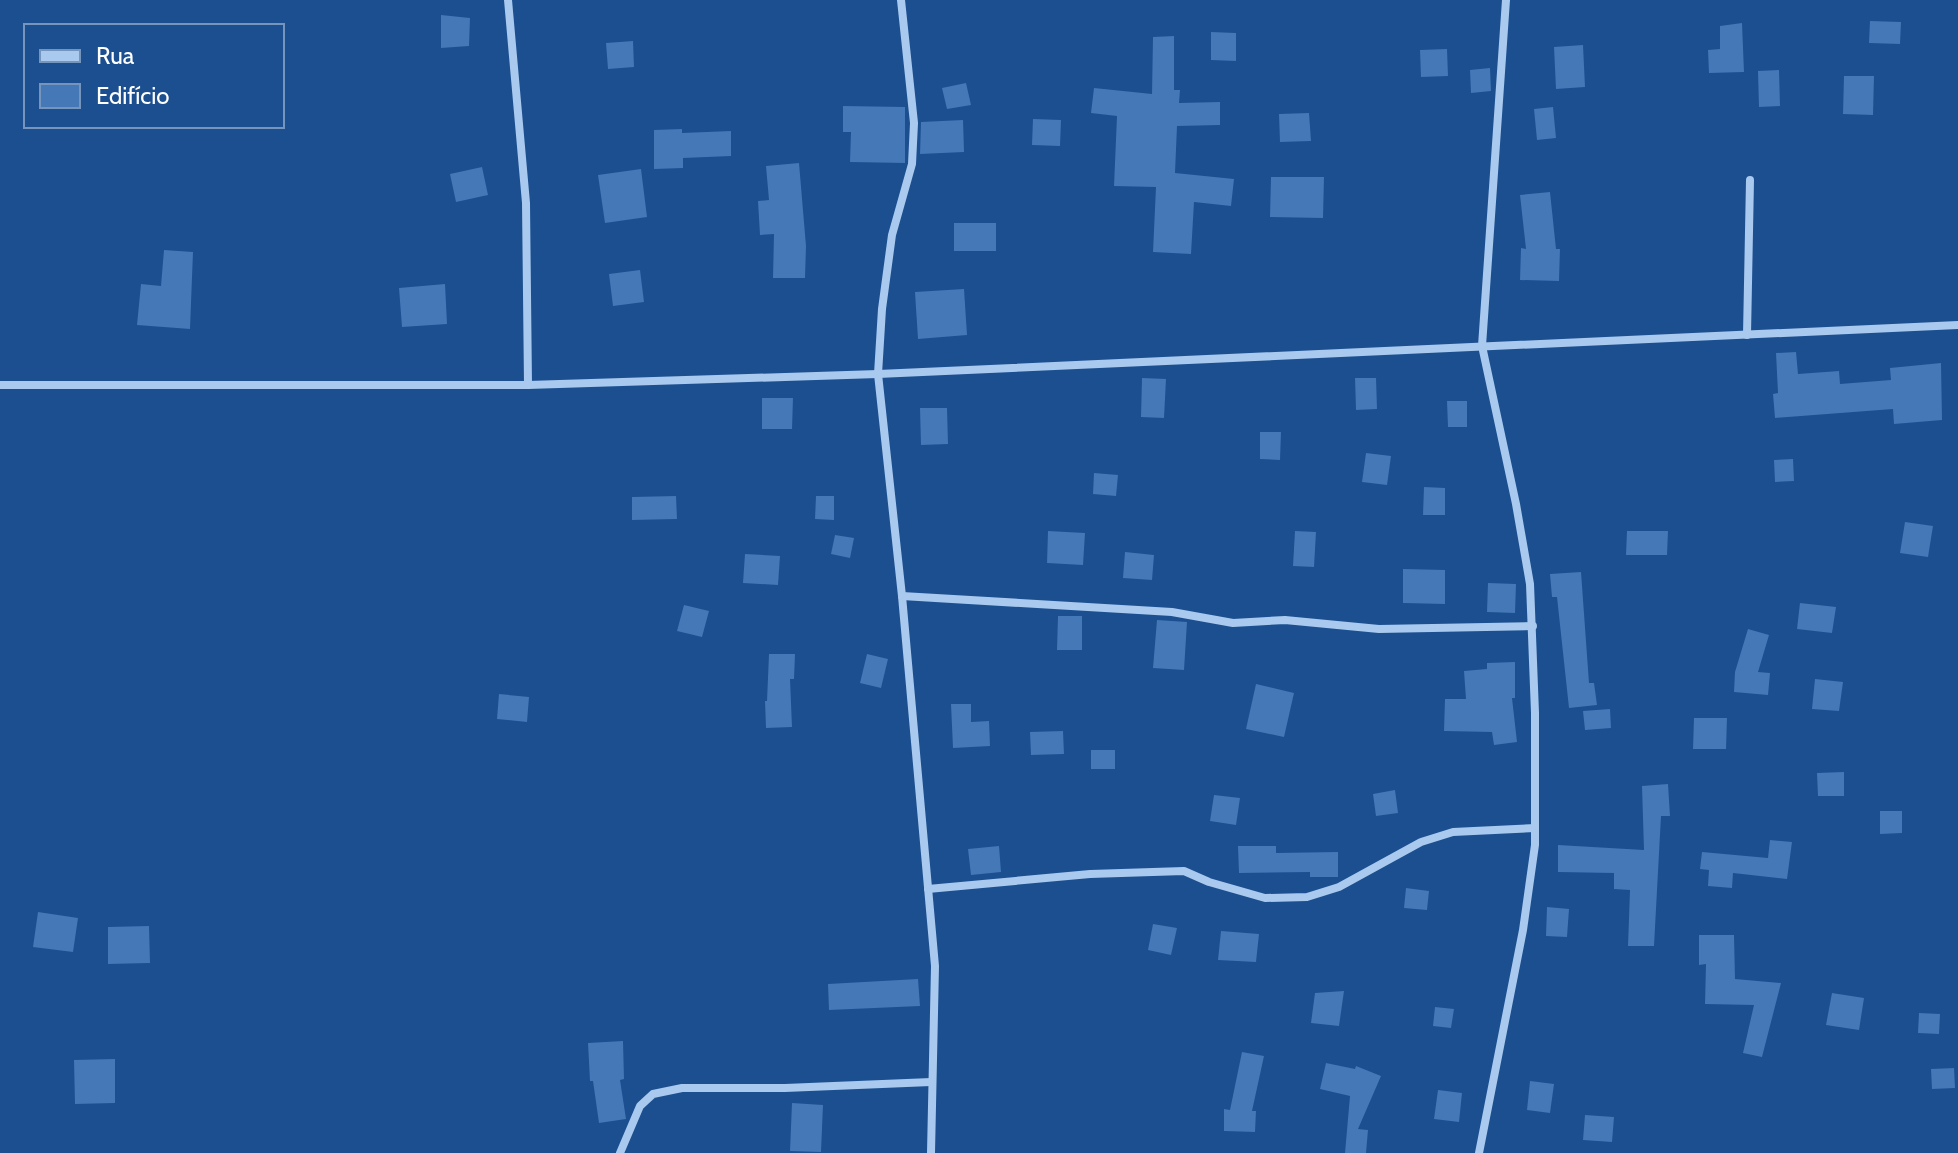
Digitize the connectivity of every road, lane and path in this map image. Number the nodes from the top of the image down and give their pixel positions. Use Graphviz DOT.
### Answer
graph roads {
  1 [pos="508,0"];
  2 [pos="901,0"];
  3 [pos="1506,0"];
  4 [pos="1750,180"];
  5 [pos="1958,325"];
  6 [pos="1747,335"];
  7 [pos="1482,346"];
  8 [pos="878,374"];
  9 [pos="0,385"];
  10 [pos="528,385"];
  11 [pos="902,596"];
  12 [pos="1533,626"];
  13 [pos="1535,828"];
  14 [pos="928,889"];
  15 [pos="931,1082"];
  16 [pos="620,1153"];
  17 [pos="931,1153"];
  18 [pos="1479,1153"];
  1 -- 10 [label="street"];
  2 -- 8 [label="street"];
  3 -- 7 [label="street"];
  4 -- 6 [label="street"];
  5 -- 6 [label="street"];
  6 -- 7 [label="street"];
  7 -- 8 [label="street"];
  7 -- 12 [label="street"];
  8 -- 10 [label="street"];
  8 -- 11 [label="street"];
  9 -- 10 [label="street"];
  11 -- 12 [label="street"];
  11 -- 14 [label="street"];
  12 -- 13 [label="street"];
  13 -- 14 [label="street"];
  13 -- 18 [label="street"];
  14 -- 15 [label="street"];
  15 -- 16 [label="street"];
  15 -- 17 [label="street"];
}
